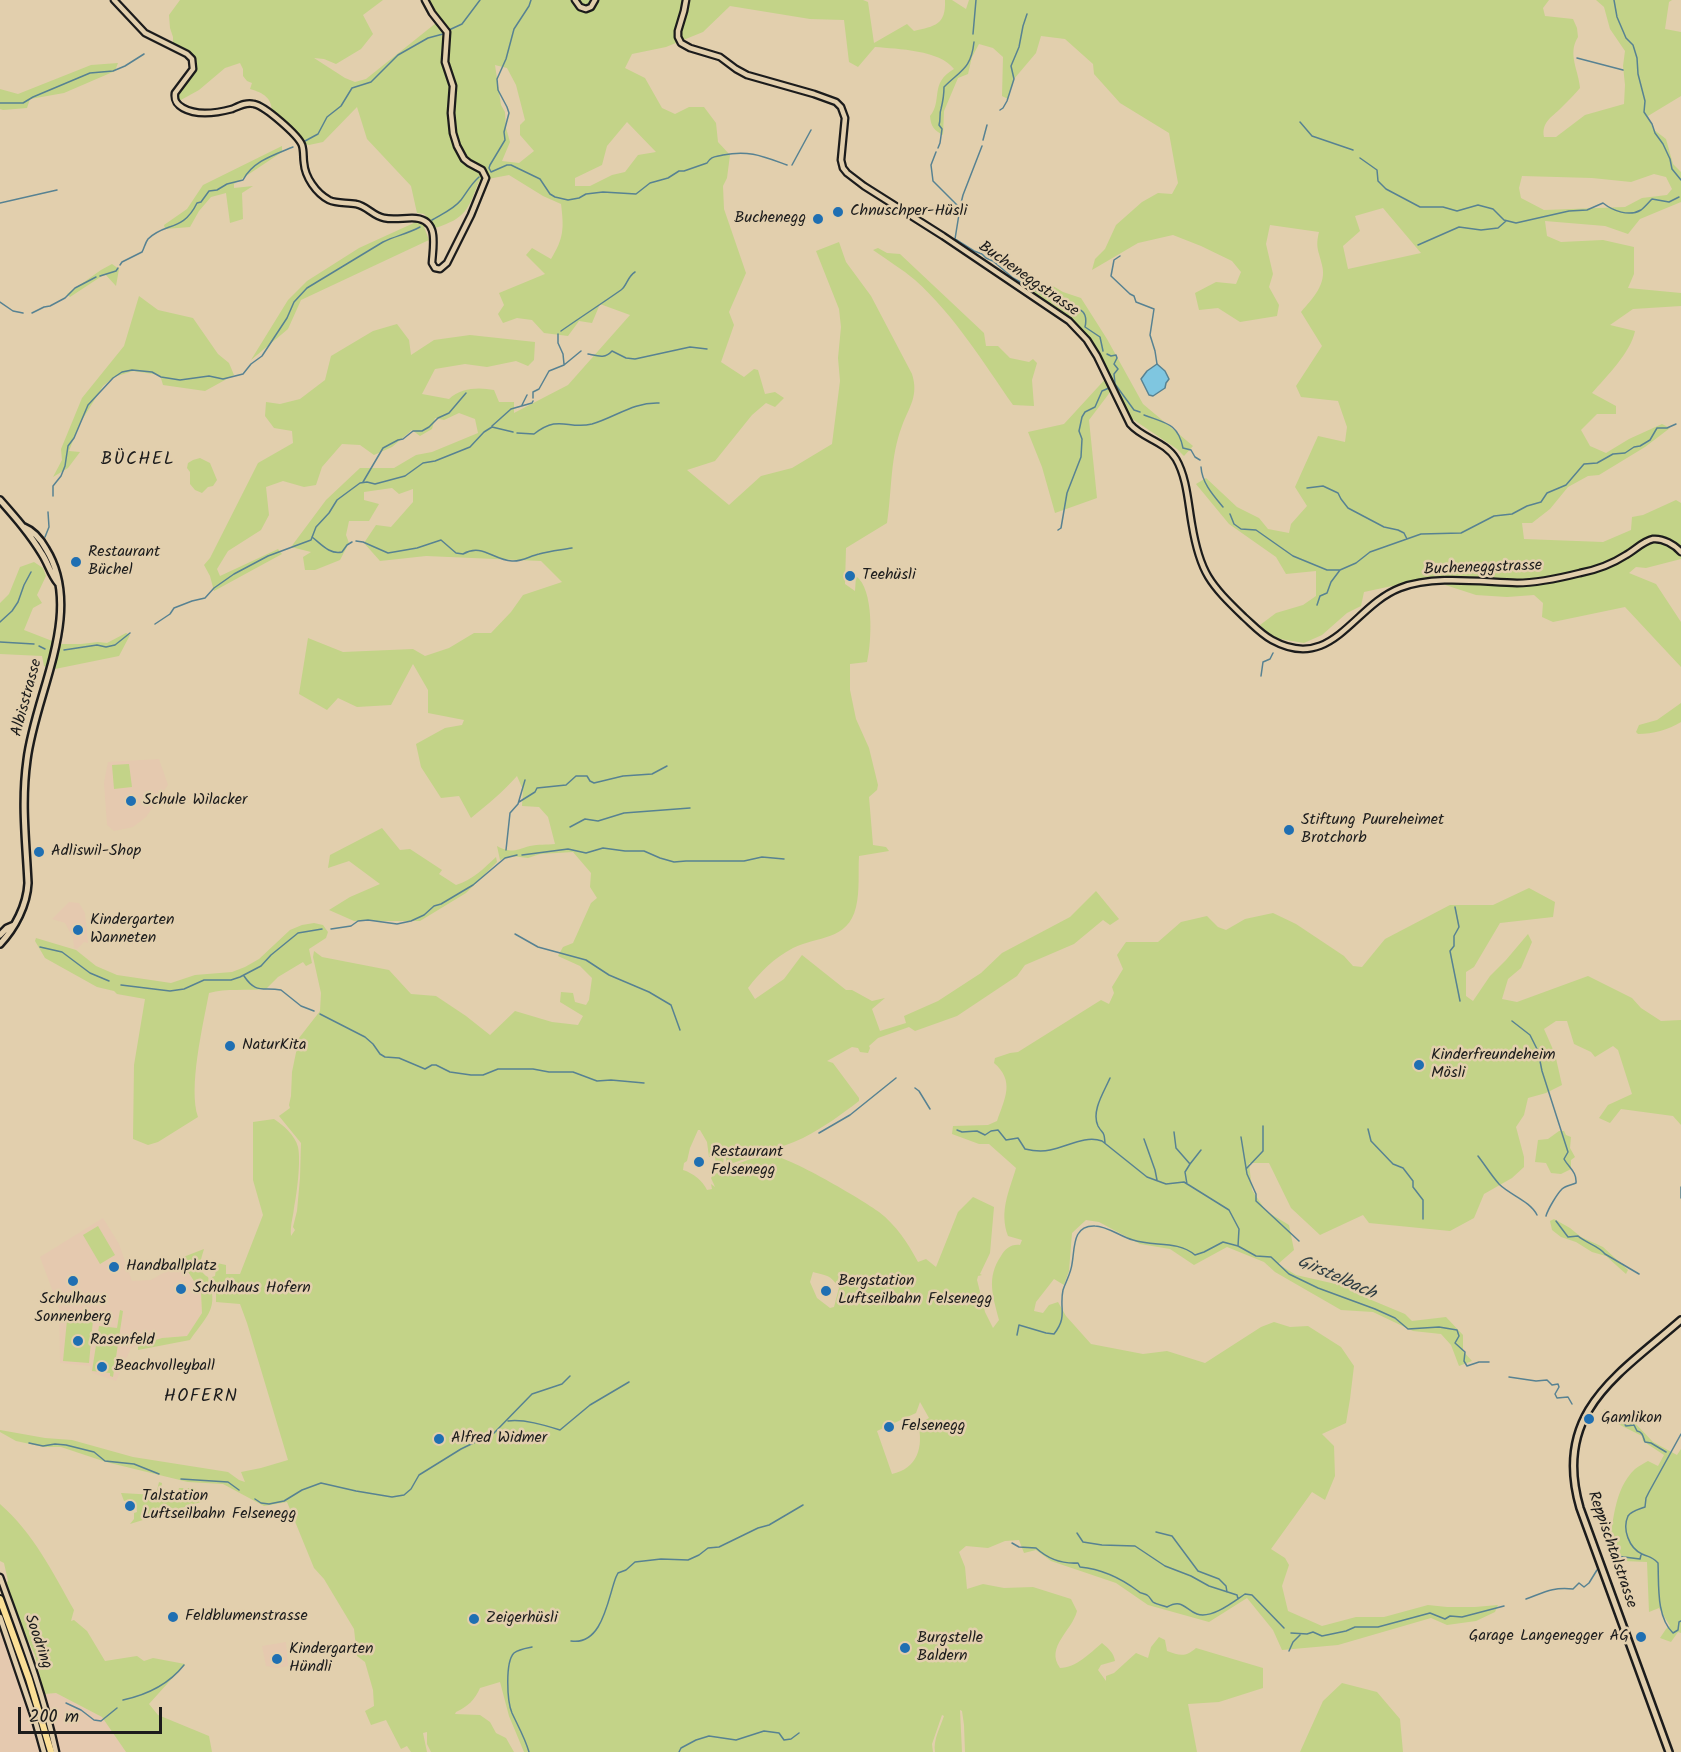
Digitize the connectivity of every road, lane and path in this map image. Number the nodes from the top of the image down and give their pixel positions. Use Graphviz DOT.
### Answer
graph roads {
  1 [pos="114,0"];
  2 [pos="425,0"];
  3 [pos="575,0"];
  4 [pos="595,0"];
  5 [pos="686,0"];
  6 [pos="0,500"];
  7 [pos="1681,552"];
  8 [pos="14,925"];
  9 [pos="0,935"];
  10 [pos="0,944"];
  11 [pos="1681,1320"];
  12 [pos="0,1576"];
  13 [pos="0,1599"];
  14 [pos="0,1617"];
  15 [pos="44,1752"];
  16 [pos="51,1752"];
  17 [pos="56,1752"];
  18 [pos="1669,1752"];
  1 -- 2 [label="street"];
  3 -- 4 [label="street"];
  5 -- 7 [label="street, Bucheneggstrasse"];
  6 -- 8 [label="main road, Albisstrasse"];
  8 -- 9 [label="main road"];
  8 -- 10 [label="main road, Albisstrasse"];
  11 -- 18 [label="main road, Reppischtalstrasse"];
  12 -- 17 [label="street, Soodring"];
  13 -- 16 [label="main road"];
  14 -- 15 [label="street, Soodring"];
}
